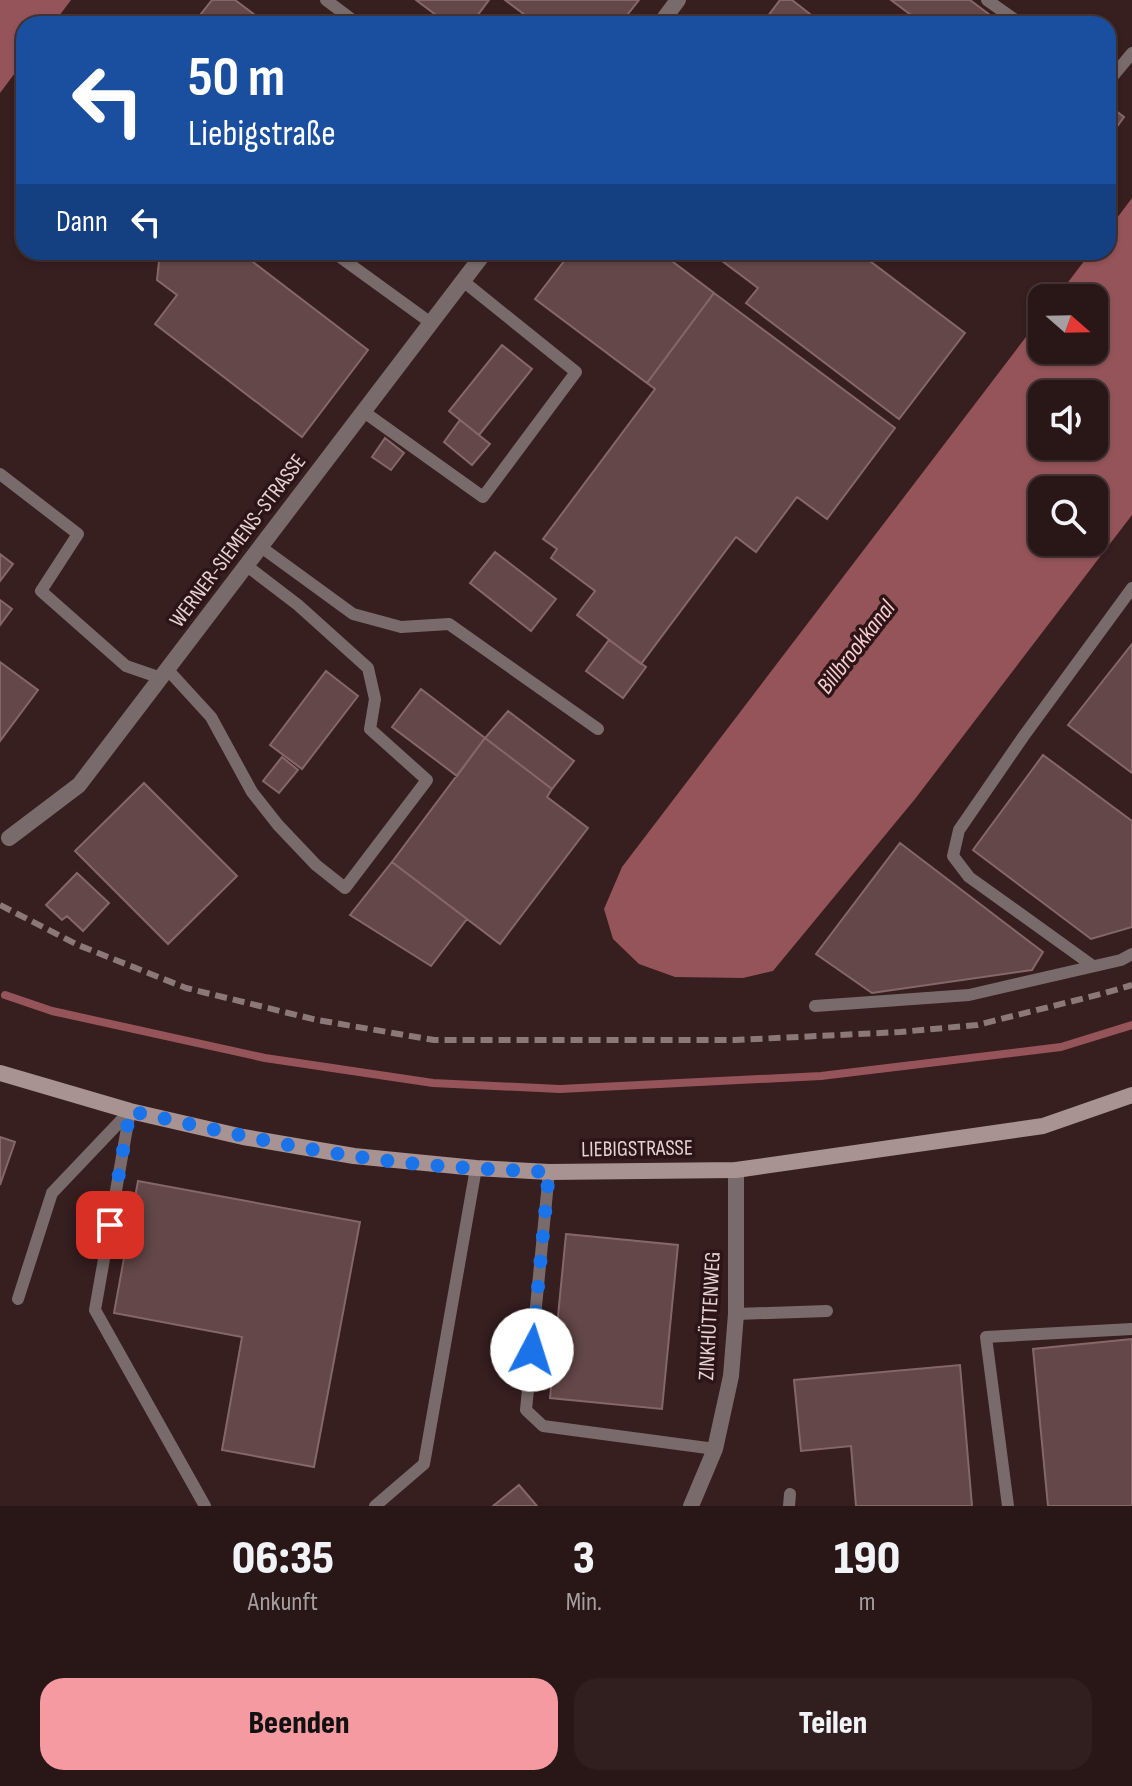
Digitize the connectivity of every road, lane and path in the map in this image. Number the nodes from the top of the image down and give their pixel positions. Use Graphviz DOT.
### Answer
graph roads {
  1 [pos="326,0"];
  2 [pos="987,0"];
  3 [pos="347,16"];
  4 [pos="1010,16"];
  5 [pos="1132,53"];
  6 [pos="1116,72"];
  7 [pos="344,260"];
  8 [pos="479,260"];
  9 [pos="463,281"];
  10 [pos="431,323"];
  11 [pos="364,412"];
  12 [pos="0,474"];
  13 [pos="261,547"];
  14 [pos="247,566"];
  15 [pos="1132,588"];
  16 [pos="164,674"];
  17 [pos="598,729"];
  18 [pos="9,838"];
  19 [pos="1132,954"];
  20 [pos="1093,966"];
  21 [pos="815,1006"];
  22 [pos="0,1073"];
  23 [pos="1132,1095"];
  24 [pos="130,1111"];
  25 [pos="476,1168"];
  26 [pos="736,1170"];
  27 [pos="549,1172"];
  28 [pos="18,1299"];
  29 [pos="827,1311"];
  30 [pos="736,1314"];
  31 [pos="1132,1329"];
  32 [pos="715,1449"];
  33 [pos="205,1506"];
  34 [pos="375,1506"];
  35 [pos="691,1506"];
  36 [pos="1008,1506"];
  1 -- 3 [label="lane"];
  2 -- 4 [label="lane"];
  5 -- 6 [label="lane"];
  7 -- 10 [label="lane"];
  8 -- 9 [label="street, WERNER-SIEMENS-STRASSE"];
  9 -- 10 [label="street, WERNER-SIEMENS-STRASSE"];
  9 -- 11 [label="lane"];
  10 -- 11 [label="street, WERNER-SIEMENS-STRASSE"];
  11 -- 13 [label="street, WERNER-SIEMENS-STRASSE"];
  12 -- 16 [label="lane"];
  13 -- 14 [label="street, WERNER-SIEMENS-STRASSE"];
  13 -- 17 [label="lane"];
  14 -- 16 [label="street, WERNER-SIEMENS-STRASSE"];
  14 -- 16 [label="lane"];
  15 -- 20 [label="lane"];
  16 -- 18 [label="street, WERNER-SIEMENS-STRASSE"];
  19 -- 20 [label="lane"];
  20 -- 21 [label="lane"];
  22 -- 24 [label="main road, LIEBIGSTRASSE"];
  23 -- 26 [label="main road, LIEBIGSTRASSE"];
  24 -- 25 [label="main road, LIEBIGSTRASSE"];
  24 -- 28 [label="lane"];
  24 -- 33 [label="lane"];
  25 -- 27 [label="main road, LIEBIGSTRASSE"];
  25 -- 34 [label="lane"];
  26 -- 27 [label="main road, LIEBIGSTRASSE"];
  26 -- 30 [label="street, ZINKHÜTTENWEG"];
  27 -- 32 [label="lane"];
  29 -- 30 [label="lane"];
  30 -- 32 [label="street, ZINKHÜTTENWEG"];
  31 -- 36 [label="lane"];
  32 -- 35 [label="street, ZINKHÜTTENWEG"];
}
